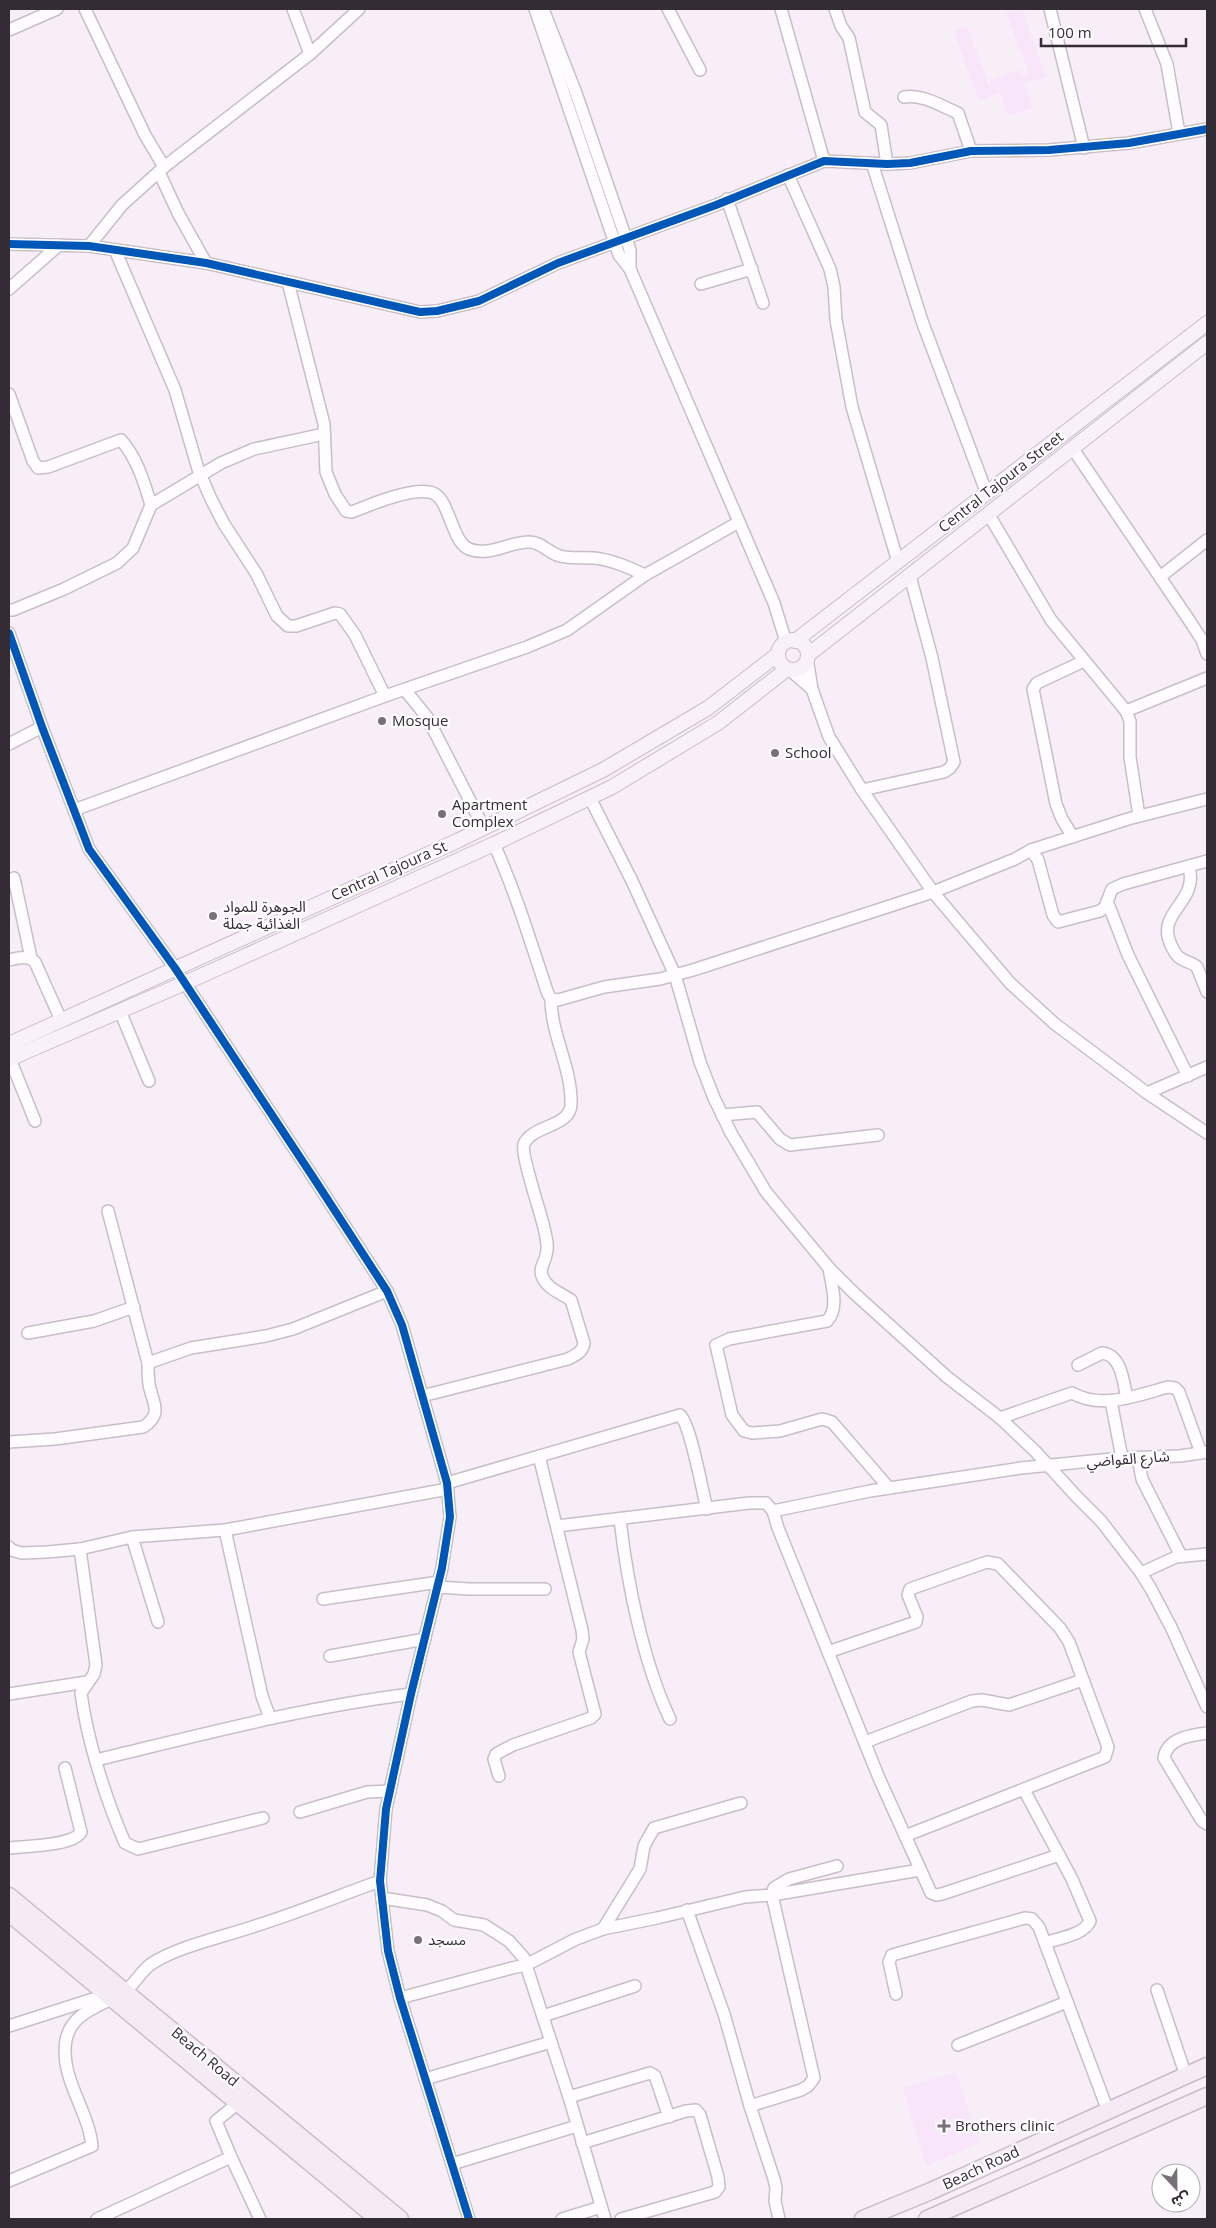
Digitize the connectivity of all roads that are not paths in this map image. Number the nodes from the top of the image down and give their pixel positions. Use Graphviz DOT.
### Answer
graph roads {
  1 [pos="57,9"];
  2 [pos="85,9"];
  3 [pos="293,9"];
  4 [pos="359,9"];
  5 [pos="535,9"];
  6 [pos="543,9"];
  7 [pos="668,9"];
  8 [pos="781,9"];
  9 [pos="835,9"];
  10 [pos="1050,9"];
  11 [pos="1146,9"];
  12 [pos="9,30"];
  13 [pos="310,54"];
  14 [pos="700,70"];
  15 [pos="904,97"];
  16 [pos="1207,128"];
  17 [pos="1179,133"];
  18 [pos="1084,148"];
  19 [pos="971,152"];
  20 [pos="824,161"];
  21 [pos="872,163"];
  22 [pos="887,164"];
  23 [pos="162,169"];
  24 [pos="788,175"];
  25 [pos="727,200"];
  26 [pos="620,241"];
  27 [pos="9,244"];
  28 [pos="59,245"];
  29 [pos="89,246"];
  30 [pos="115,250"];
  31 [pos="206,263"];
  32 [pos="752,270"];
  33 [pos="288,282"];
  34 [pos="701,284"];
  35 [pos="9,289"];
  36 [pos="763,303"];
  37 [pos="1207,323"];
  38 [pos="1207,343"];
  39 [pos="9,394"];
  40 [pos="324,434"];
  41 [pos="1073,449"];
  42 [pos="201,475"];
  43 [pos="987,494"];
  44 [pos="151,506"];
  45 [pos="989,515"];
  46 [pos="739,522"];
  47 [pos="1207,540"];
  48 [pos="898,562"];
  49 [pos="645,574"];
  50 [pos="910,576"];
  51 [pos="1160,577"];
  52 [pos="9,610"];
  53 [pos="9,634"];
  54 [pos="790,641"];
  55 [pos="778,654"];
  56 [pos="1207,654"];
  57 [pos="807,657"];
  58 [pos="1084,662"];
  59 [pos="788,670"];
  60 [pos="1207,678"];
  61 [pos="812,689"];
  62 [pos="405,690"];
  63 [pos="385,696"];
  64 [pos="1126,711"];
  65 [pos="42,727"];
  66 [pos="9,744"];
  67 [pos="862,790"];
  68 [pos="590,798"];
  69 [pos="1207,799"];
  70 [pos="74,810"];
  71 [pos="1139,816"];
  72 [pos="484,828"];
  73 [pos="1073,837"];
  74 [pos="494,844"];
  75 [pos="1031,850"];
  76 [pos="1207,861"];
  77 [pos="1189,867"];
  78 [pos="14,878"];
  79 [pos="933,892"];
  80 [pos="1106,901"];
  81 [pos="31,958"];
  82 [pos="9,960"];
  83 [pos="175,968"];
  84 [pos="675,975"];
  85 [pos="185,983"];
  86 [pos="1207,992"];
  87 [pos="551,999"];
  88 [pos="120,1012"];
  89 [pos="61,1020"];
  90 [pos="9,1044"];
  91 [pos="9,1059"];
  92 [pos="1207,1067"];
  93 [pos="1188,1076"];
  94 [pos="149,1081"];
  95 [pos="1147,1093"];
  96 [pos="722,1115"];
  97 [pos="35,1121"];
  98 [pos="1207,1133"];
  99 [pos="878,1135"];
  100 [pos="108,1211"];
  101 [pos="829,1268"];
  102 [pos="387,1291"];
  103 [pos="134,1307"];
  104 [pos="28,1333"];
  105 [pos="148,1363"];
  106 [pos="1078,1365"];
  107 [pos="422,1396"];
  108 [pos="1127,1398"];
  109 [pos="1111,1401"];
  110 [pos="1000,1418"];
  111 [pos="9,1442"];
  112 [pos="1204,1453"];
  113 [pos="539,1456"];
  114 [pos="1122,1458"];
  115 [pos="1138,1458"];
  116 [pos="1048,1465"];
  117 [pos="448,1486"];
  118 [pos="889,1488"];
  119 [pos="707,1509"];
  120 [pos="773,1511"];
  121 [pos="620,1519"];
  122 [pos="556,1526"];
  123 [pos="225,1530"];
  124 [pos="132,1538"];
  125 [pos="9,1547"];
  126 [pos="80,1548"];
  127 [pos="1207,1554"];
  128 [pos="1181,1556"];
  129 [pos="1141,1573"];
  130 [pos="439,1584"];
  131 [pos="545,1589"];
  132 [pos="322,1599"];
  133 [pos="158,1622"];
  134 [pos="425,1639"];
  135 [pos="828,1652"];
  136 [pos="330,1656"];
  137 [pos="1083,1680"];
  138 [pos="87,1682"];
  139 [pos="9,1694"];
  140 [pos="411,1694"];
  141 [pos="1207,1707"];
  142 [pos="270,1718"];
  143 [pos="670,1719"];
  144 [pos="1207,1733"];
  145 [pos="865,1742"];
  146 [pos="96,1760"];
  147 [pos="65,1768"];
  148 [pos="498,1776"];
  149 [pos="1024,1790"];
  150 [pos="390,1791"];
  151 [pos="741,1803"];
  152 [pos="300,1812"];
  153 [pos="263,1818"];
  154 [pos="1207,1824"];
  155 [pos="905,1836"];
  156 [pos="9,1848"];
  157 [pos="1059,1855"];
  158 [pos="837,1866"];
  159 [pos="920,1870"];
  160 [pos="380,1881"];
  161 [pos="772,1895"];
  162 [pos="9,1896"];
  163 [pos="382,1898"];
  164 [pos="688,1910"];
  165 [pos="9,1913"];
  166 [pos="603,1929"];
  167 [pos="1045,1943"];
  168 [pos="526,1966"];
  169 [pos="635,1986"];
  170 [pos="1157,1990"];
  171 [pos="896,1994"];
  172 [pos="112,1998"];
  173 [pos="400,1998"];
  174 [pos="1068,2002"];
  175 [pos="543,2016"];
  176 [pos="9,2026"];
  177 [pos="551,2042"];
  178 [pos="958,2045"];
  179 [pos="1207,2066"];
  180 [pos="1186,2076"];
  181 [pos="425,2079"];
  182 [pos="1207,2096"];
  183 [pos="569,2097"];
  184 [pos="237,2104"];
  185 [pos="750,2106"];
  186 [pos="1108,2110"];
  187 [pos="669,2117"];
  188 [pos="577,2126"];
  189 [pos="582,2143"];
  190 [pos="231,2157"];
  191 [pos="452,2164"];
  192 [pos="9,2181"];
  193 [pos="601,2207"];
  194 [pos="97,2219"];
  195 [pos="260,2219"];
  196 [pos="378,2219"];
  197 [pos="400,2219"];
  198 [pos="469,2219"];
  199 [pos="562,2219"];
  200 [pos="605,2219"];
  201 [pos="621,2219"];
  202 [pos="779,2219"];
  203 [pos="863,2219"];
  204 [pos="927,2219"];
  1 -- 12 [label="street"];
  2 -- 23 [label="street"];
  3 -- 13 [label="street"];
  4 -- 13 [label="street"];
  5 -- 26 [label="street"];
  6 -- 26 [label="street"];
  7 -- 14 [label="street"];
  8 -- 20 [label="street"];
  9 -- 22 [label="street"];
  10 -- 18 [label="street"];
  11 -- 17 [label="street"];
  13 -- 23 [label="street"];
  15 -- 19 [label="street"];
  16 -- 17 [label="street"];
  17 -- 18 [label="street"];
  18 -- 19 [label="street"];
  19 -- 22 [label="street"];
  20 -- 21 [label="street"];
  20 -- 24 [label="street"];
  21 -- 22 [label="street"];
  21 -- 43 [label="street"];
  23 -- 29 [label="street"];
  23 -- 31 [label="street"];
  24 -- 25 [label="street"];
  24 -- 48 [label="street"];
  25 -- 26 [label="street"];
  25 -- 32 [label="street"];
  26 -- 33 [label="street"];
  26 -- 46 [label="street"];
  27 -- 28 [label="street"];
  28 -- 29 [label="street"];
  28 -- 35 [label="street"];
  29 -- 30 [label="street"];
  30 -- 31 [label="street"];
  30 -- 42 [label="street"];
  31 -- 33 [label="street"];
  32 -- 34 [label="street"];
  32 -- 36 [label="street"];
  33 -- 40 [label="street"];
  37 -- 43 [label="main road, Central Tajoura Street"];
  38 -- 41 [label="main road"];
  39 -- 44 [label="street"];
  40 -- 42 [label="street"];
  40 -- 49 [label="street"];
  41 -- 45 [label="main road"];
  41 -- 51 [label="street"];
  42 -- 44 [label="street"];
  42 -- 63 [label="street"];
  43 -- 48 [label="main road, Central Tajoura Street"];
  44 -- 52 [label="street"];
  45 -- 50 [label="main road"];
  45 -- 58 [label="street"];
  46 -- 49 [label="street"];
  46 -- 54 [label="street"];
  47 -- 51 [label="street"];
  48 -- 54 [label="main road, Central Tajoura Street"];
  49 -- 62 [label="street"];
  50 -- 57 [label="main road"];
  50 -- 67 [label="street"];
  51 -- 56 [label="street"];
  53 -- 65 [label="street"];
  54 -- 55 [label="main road"];
  54 -- 57 [label="main road"];
  55 -- 59 [label="main road"];
  55 -- 72 [label="main road, Central Tajoura St"];
  57 -- 59 [label="main road"];
  57 -- 61 [label="street"];
  58 -- 64 [label="street"];
  58 -- 73 [label="street"];
  59 -- 61 [label="street"];
  59 -- 68 [label="main road"];
  60 -- 64 [label="street"];
  61 -- 67 [label="street"];
  62 -- 63 [label="street"];
  62 -- 72 [label="street"];
  63 -- 70 [label="street"];
  64 -- 71 [label="street"];
  65 -- 66 [label="street"];
  65 -- 70 [label="street"];
  67 -- 79 [label="street"];
  68 -- 74 [label="main road"];
  68 -- 84 [label="street"];
  69 -- 71 [label="street"];
  70 -- 83 [label="street"];
  71 -- 73 [label="street"];
  72 -- 83 [label="main road, Central Tajoura St"];
  73 -- 75 [label="street"];
  74 -- 85 [label="main road"];
  74 -- 87 [label="street"];
  75 -- 79 [label="street"];
  75 -- 80 [label="street"];
  76 -- 77 [label="street"];
  77 -- 80 [label="street"];
  77 -- 86 [label="street"];
  78 -- 81 [label="street"];
  79 -- 84 [label="street"];
  79 -- 95 [label="street"];
  80 -- 93 [label="street"];
  81 -- 82 [label="street"];
  81 -- 89 [label="street"];
  83 -- 85 [label="street"];
  83 -- 89 [label="main road, Central Tajoura St"];
  84 -- 87 [label="street"];
  84 -- 96 [label="street"];
  85 -- 88 [label="main road"];
  85 -- 102 [label="street"];
  87 -- 107 [label="street"];
  88 -- 91 [label="main road"];
  88 -- 94 [label="street"];
  89 -- 90 [label="main road, Central Tajoura St"];
  91 -- 97 [label="street"];
  92 -- 93 [label="street"];
  93 -- 95 [label="street"];
  95 -- 98 [label="street"];
  96 -- 99 [label="street"];
  96 -- 101 [label="street"];
  100 -- 103 [label="street"];
  101 -- 110 [label="street"];
  101 -- 118 [label="street"];
  102 -- 105 [label="street"];
  102 -- 107 [label="street"];
  103 -- 104 [label="street"];
  103 -- 105 [label="street"];
  105 -- 111 [label="street"];
  106 -- 108 [label="street"];
  107 -- 117 [label="street"];
  108 -- 109 [label="street"];
  108 -- 112 [label="street"];
  109 -- 110 [label="street"];
  109 -- 114 [label="street"];
  110 -- 116 [label="street"];
  112 -- 115 [label="street, شارع القواضي"];
  113 -- 117 [label="street"];
  113 -- 119 [label="street"];
  113 -- 122 [label="street"];
  114 -- 115 [label="street, شارع القواضي"];
  114 -- 116 [label="street, شارع القواضي"];
  115 -- 128 [label="street"];
  116 -- 118 [label="street, شارع القواضي"];
  116 -- 129 [label="street"];
  117 -- 123 [label="street"];
  117 -- 130 [label="street"];
  118 -- 120 [label="street, شارع القواضي"];
  119 -- 120 [label="street"];
  119 -- 121 [label="street"];
  120 -- 135 [label="street"];
  121 -- 122 [label="street"];
  121 -- 143 [label="street"];
  122 -- 148 [label="street"];
  123 -- 124 [label="street"];
  123 -- 142 [label="street"];
  124 -- 126 [label="street"];
  124 -- 133 [label="street"];
  125 -- 126 [label="street"];
  126 -- 138 [label="street"];
  127 -- 128 [label="street"];
  128 -- 129 [label="street"];
  129 -- 141 [label="street"];
  130 -- 131 [label="street"];
  130 -- 132 [label="street"];
  130 -- 134 [label="street"];
  134 -- 136 [label="street"];
  134 -- 140 [label="street"];
  135 -- 137 [label="street"];
  135 -- 145 [label="street"];
  137 -- 145 [label="street"];
  137 -- 149 [label="street"];
  138 -- 139 [label="street"];
  138 -- 146 [label="street"];
  140 -- 142 [label="street"];
  140 -- 150 [label="street"];
  142 -- 146 [label="street"];
  144 -- 154 [label="street"];
  145 -- 155 [label="street"];
  146 -- 153 [label="street"];
  147 -- 156 [label="street"];
  149 -- 155 [label="street"];
  149 -- 157 [label="street"];
  150 -- 152 [label="street"];
  150 -- 160 [label="street"];
  151 -- 166 [label="street"];
  155 -- 159 [label="street"];
  157 -- 159 [label="street"];
  157 -- 167 [label="street"];
  158 -- 161 [label="street"];
  159 -- 161 [label="street"];
  160 -- 163 [label="street"];
  160 -- 172 [label="street"];
  161 -- 164 [label="street"];
  161 -- 185 [label="street"];
  162 -- 172 [label="highway, Beach Road"];
  163 -- 168 [label="street"];
  163 -- 173 [label="street"];
  164 -- 166 [label="street"];
  164 -- 185 [label="street"];
  165 -- 172 [label="highway, Beach Road"];
  166 -- 168 [label="street"];
  167 -- 171 [label="street"];
  167 -- 174 [label="street"];
  168 -- 173 [label="street"];
  168 -- 175 [label="street"];
  169 -- 175 [label="street"];
  170 -- 180 [label="street"];
  172 -- 176 [label="street"];
  172 -- 184 [label="highway, Beach Road"];
  172 -- 192 [label="street"];
  172 -- 197 [label="highway, Beach Road"];
  173 -- 181 [label="street"];
  174 -- 178 [label="street"];
  174 -- 186 [label="street"];
  175 -- 177 [label="street"];
  177 -- 181 [label="street"];
  177 -- 183 [label="street"];
  179 -- 180 [label="highway, Beach Road"];
  180 -- 186 [label="highway, Beach Road"];
  181 -- 191 [label="street"];
  182 -- 204 [label="highway, Beach Road"];
  183 -- 187 [label="street"];
  183 -- 188 [label="street"];
  184 -- 190 [label="street"];
  184 -- 196 [label="highway, Beach Road"];
  185 -- 202 [label="street"];
  186 -- 203 [label="highway, Beach Road"];
  187 -- 189 [label="street"];
  187 -- 201 [label="street"];
  188 -- 189 [label="street"];
  188 -- 191 [label="street"];
  189 -- 193 [label="street"];
  190 -- 194 [label="street"];
  190 -- 195 [label="street"];
  191 -- 198 [label="street"];
  193 -- 199 [label="street"];
  193 -- 200 [label="street"];
}
